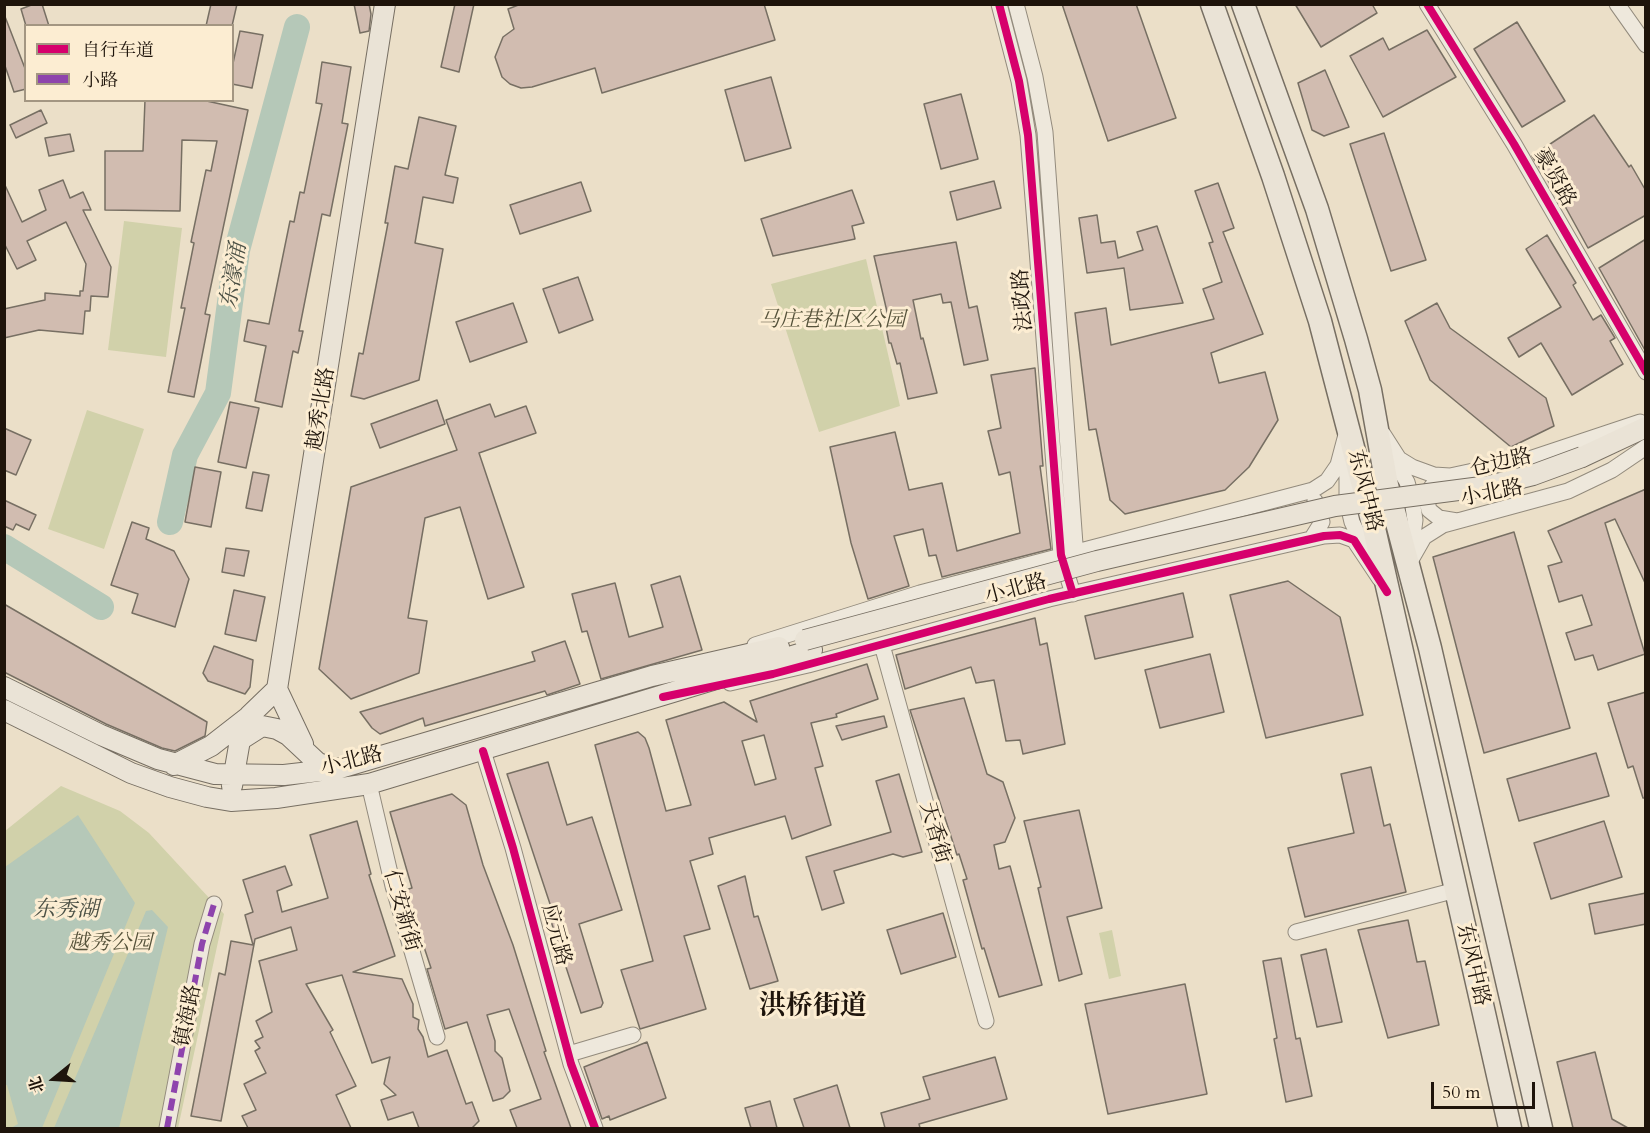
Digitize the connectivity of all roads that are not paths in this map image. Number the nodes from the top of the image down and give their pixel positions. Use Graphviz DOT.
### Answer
graph roads {
  1 [pos="385,4"];
  2 [pos="999,4"];
  3 [pos="1016,4"];
  4 [pos="1212,4"];
  5 [pos="1243,4"];
  6 [pos="1427,4"];
  7 [pos="1617,4"];
  8 [pos="1646,45"];
  9 [pos="1646,372"];
  10 [pos="1646,420"];
  11 [pos="1376,421"];
  12 [pos="1646,427"];
  13 [pos="1348,428"];
  14 [pos="1646,440"];
  15 [pos="1646,447"];
  16 [pos="1584,462"];
  17 [pos="1450,476"];
  18 [pos="1299,495"];
  19 [pos="1457,521"];
  20 [pos="1312,538"];
  21 [pos="1076,551"];
  22 [pos="1061,555"];
  23 [pos="1408,565"];
  24 [pos="1000,572"];
  25 [pos="1387,592"];
  26 [pos="1073,594"];
  27 [pos="1007,611"];
  28 [pos="808,645"];
  29 [pos="882,645"];
  30 [pos="706,661"];
  31 [pos="4,687"];
  32 [pos="277,689"];
  33 [pos="663,697"];
  34 [pos="4,710"];
  35 [pos="249,716"];
  36 [pos="240,740"];
  37 [pos="483,751"];
  38 [pos="311,756"];
  39 [pos="174,765"];
  40 [pos="337,769"];
  41 [pos="233,775"];
  42 [pos="369,784"];
  43 [pos="231,801"];
  44 [pos="1456,890"];
  45 [pos="214,904"];
  46 [pos="1296,932"];
  47 [pos="986,1021"];
  48 [pos="633,1035"];
  49 [pos="437,1037"];
  50 [pos="569,1054"];
  51 [pos="167,1128"];
  52 [pos="595,1128"];
  53 [pos="1510,1128"];
  54 [pos="1540,1128"];
  1 -- 32 [label="main road, 越秀北路"];
  2 -- 22 [label="street, 法政路"];
  3 -- 21 [label="street, 法政路"];
  4 -- 13 [label="highway, 东风中路"];
  5 -- 11 [label="highway, 东风中路"];
  6 -- 9 [label="street, 豪贤路"];
  7 -- 8 [label="street"];
  10 -- 17 [label="street, 仓边路"];
  11 -- 17 [label="street, 仓边路"];
  11 -- 23 [label="highway, 东风中路"];
  12 -- 16 [label="main road"];
  13 -- 18 [label="street, 小北路"];
  13 -- 25 [label="highway, 东风中路"];
  14 -- 16 [label="main road"];
  15 -- 19 [label="street, 仓边路"];
  16 -- 28 [label="main road, 小北路"];
  17 -- 19 [label="street"];
  18 -- 20 [label="street"];
  18 -- 21 [label="street, 小北路"];
  19 -- 23 [label="street, 仓边路"];
  20 -- 25 [label="street, 小北路"];
  20 -- 26 [label="street, 小北路"];
  21 -- 22 [label="street, 小北路"];
  21 -- 26 [label="street, 法政路"];
  22 -- 24 [label="street, 小北路"];
  22 -- 26 [label="street, 法政路"];
  23 -- 54 [label="highway, 东风中路"];
  24 -- 27 [label="street"];
  24 -- 30 [label="street, 小北路"];
  25 -- 44 [label="highway, 东风中路"];
  26 -- 27 [label="street, 小北路"];
  27 -- 29 [label="street, 小北路"];
  28 -- 30 [label="main road, 小北路"];
  28 -- 33 [label="main road, 小北路"];
  29 -- 33 [label="street, 小北路"];
  29 -- 47 [label="street, 天香街"];
  30 -- 40 [label="main road, 小北路"];
  31 -- 39 [label="main road, 小北路"];
  32 -- 35 [label="main road"];
  32 -- 38 [label="main road"];
  33 -- 37 [label="main road, 小北路"];
  34 -- 43 [label="main road, 小北路"];
  35 -- 36 [label="main road"];
  35 -- 39 [label="main road"];
  36 -- 38 [label="main road"];
  36 -- 41 [label="main road"];
  37 -- 42 [label="main road, 小北路"];
  37 -- 50 [label="street, 应元路"];
  38 -- 40 [label="main road"];
  39 -- 41 [label="main road, 小北路"];
  40 -- 41 [label="main road, 小北路"];
  41 -- 43 [label="main road"];
  42 -- 43 [label="main road, 小北路"];
  42 -- 49 [label="street, 仁安新街"];
  44 -- 46 [label="street"];
  44 -- 53 [label="highway, 东风中路"];
  45 -- 51 [label="street, 镇海路"];
  48 -- 50 [label="street"];
  50 -- 52 [label="street, 应元路"];
}
